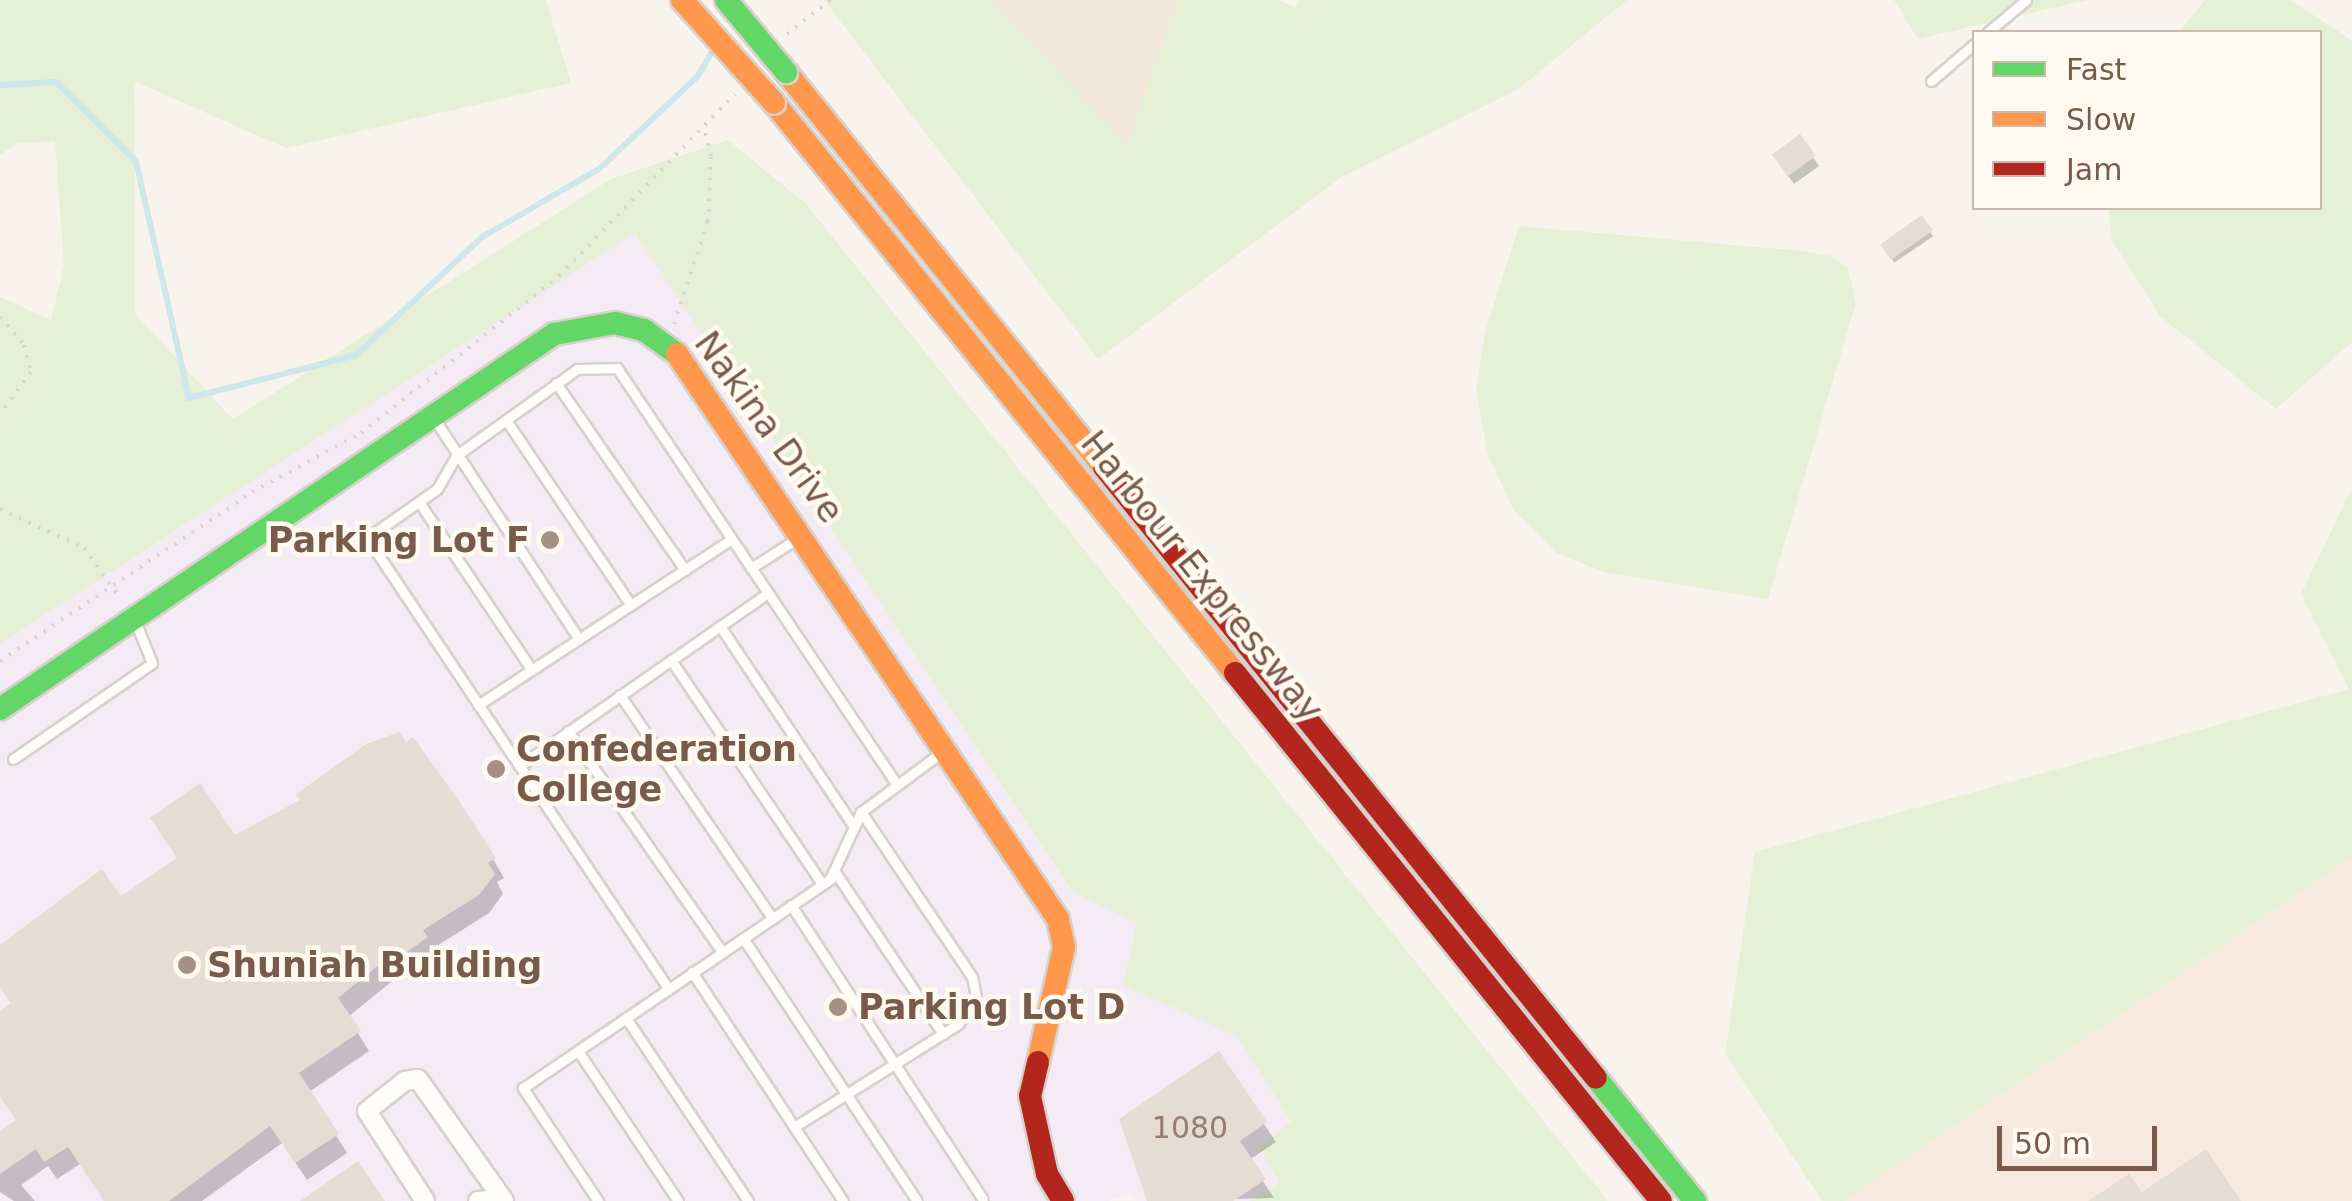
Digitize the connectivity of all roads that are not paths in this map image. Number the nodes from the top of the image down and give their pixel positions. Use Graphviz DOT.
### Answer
graph roads {
  1 [pos="682,0"];
  2 [pos="726,0"];
  3 [pos="2026,0"];
  4 [pos="1990,30"];
  5 [pos="1972,46"];
  6 [pos="1932,82"];
  7 [pos="556,383"];
  8 [pos="432,416"];
  9 [pos="506,420"];
  10 [pos="457,455"];
  11 [pos="419,502"];
  12 [pos="803,534"];
  13 [pos="732,539"];
  14 [pos="751,568"];
  15 [pos="684,570"];
  16 [pos="768,594"];
  17 [pos="631,605"];
  18 [pos="134,619"];
  19 [pos="720,626"];
  20 [pos="578,639"];
  21 [pos="671,660"];
  22 [pos="532,670"];
  23 [pos="620,695"];
  24 [pos="478,705"];
  25 [pos="0,709"];
  26 [pos="568,731"];
  27 [pos="947,749"];
  28 [pos="13,759"];
  29 [pos="518,766"];
  30 [pos="895,782"];
  31 [pos="861,812"];
  32 [pos="854,827"];
  33 [pos="836,872"];
  34 [pos="822,884"];
  35 [pos="791,905"];
  36 [pos="772,918"];
  37 [pos="743,938"];
  38 [pos="722,952"];
  39 [pos="692,972"];
  40 [pos="668,988"];
  41 [pos="626,1018"];
  42 [pos="943,1034"];
  43 [pos="578,1051"];
  44 [pos="894,1063"];
  45 [pos="846,1093"];
  46 [pos="794,1127"];
  47 [pos="984,1199"];
  48 [pos="1057,1199"];
  49 [pos="503,1200"];
  50 [pos="425,1201"];
  51 [pos="478,1201"];
  52 [pos="598,1201"];
  53 [pos="678,1201"];
  54 [pos="748,1201"];
  55 [pos="842,1201"];
  56 [pos="917,1201"];
  57 [pos="1661,1201"];
  58 [pos="1694,1201"];
  1 -- 57 [label="main road, Harbour Expressway, bridge"];
  2 -- 58 [label="main road, Harbour Expressway, bridge"];
  3 -- 4 [label="lane"];
  5 -- 6 [label="lane"];
  7 -- 9 [label="lane"];
  7 -- 13 [label="lane"];
  7 -- 15 [label="lane"];
  8 -- 10 [label="lane"];
  8 -- 12 [label="main road, Nakina Drive"];
  8 -- 18 [label="main road, Nakina Drive"];
  9 -- 10 [label="lane"];
  9 -- 17 [label="lane"];
  10 -- 11 [label="lane"];
  10 -- 20 [label="lane"];
  11 -- 22 [label="lane"];
  11 -- 24 [label="lane"];
  12 -- 14 [label="lane"];
  12 -- 27 [label="main road, Nakina Drive"];
  13 -- 14 [label="lane"];
  13 -- 15 [label="lane"];
  14 -- 16 [label="lane"];
  15 -- 17 [label="lane"];
  16 -- 19 [label="lane"];
  16 -- 30 [label="lane"];
  17 -- 20 [label="lane"];
  18 -- 25 [label="main road, Nakina Drive"];
  18 -- 28 [label="lane"];
  19 -- 21 [label="lane"];
  19 -- 32 [label="lane"];
  20 -- 22 [label="lane"];
  21 -- 23 [label="lane"];
  21 -- 34 [label="lane"];
  22 -- 24 [label="lane"];
  23 -- 26 [label="lane"];
  23 -- 36 [label="lane"];
  24 -- 29 [label="lane"];
  26 -- 29 [label="lane"];
  26 -- 38 [label="lane"];
  27 -- 30 [label="lane"];
  27 -- 48 [label="main road, Nakina Drive"];
  29 -- 40 [label="lane"];
  30 -- 31 [label="lane"];
  31 -- 32 [label="lane"];
  31 -- 42 [label="lane"];
  32 -- 33 [label="lane"];
  33 -- 34 [label="lane"];
  33 -- 42 [label="lane"];
  34 -- 35 [label="lane"];
  35 -- 36 [label="lane"];
  35 -- 44 [label="lane"];
  36 -- 37 [label="lane"];
  37 -- 38 [label="lane"];
  37 -- 45 [label="lane"];
  38 -- 39 [label="lane"];
  39 -- 40 [label="lane"];
  39 -- 46 [label="lane"];
  40 -- 41 [label="lane"];
  41 -- 43 [label="lane"];
  41 -- 54 [label="lane"];
  42 -- 44 [label="lane"];
  43 -- 52 [label="lane"];
  43 -- 53 [label="lane"];
  44 -- 45 [label="lane"];
  44 -- 47 [label="lane"];
  45 -- 46 [label="lane"];
  45 -- 56 [label="lane"];
  46 -- 55 [label="lane"];
  49 -- 50 [label="street"];
  49 -- 51 [label="street"];
}
